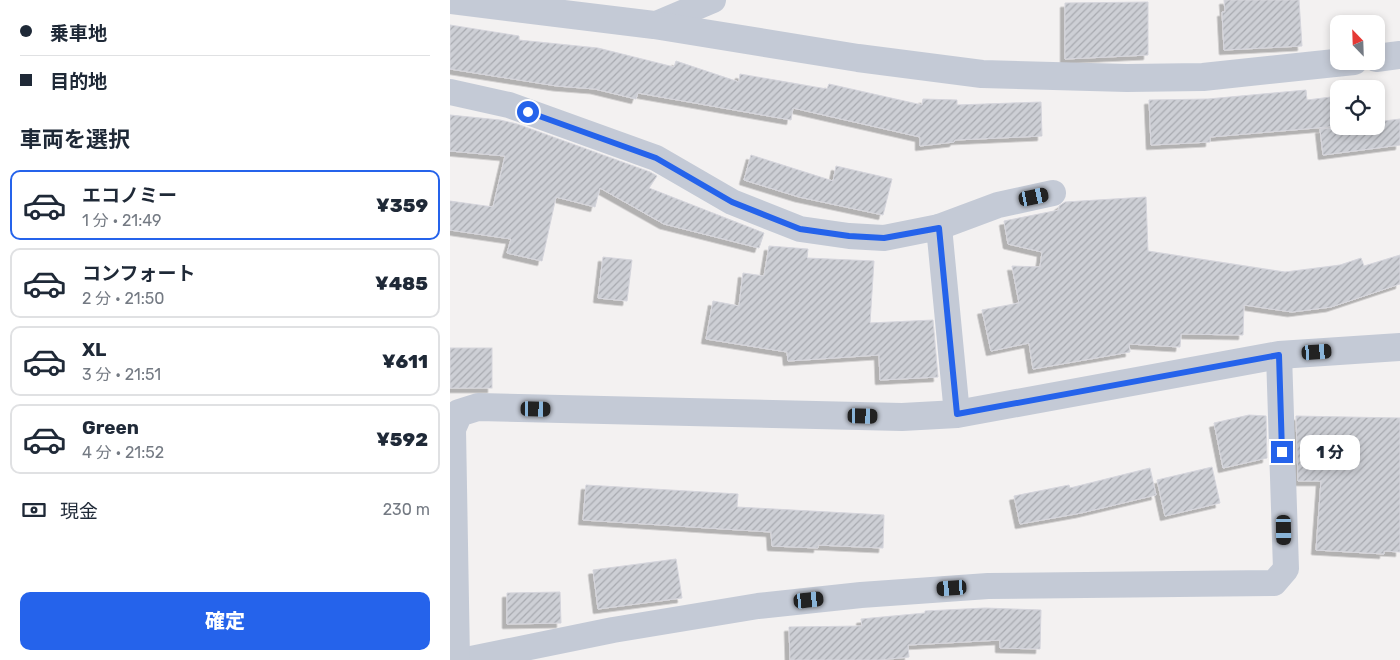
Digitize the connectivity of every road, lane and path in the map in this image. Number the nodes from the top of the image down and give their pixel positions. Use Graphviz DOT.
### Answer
graph roads {
  1 [pos="450,0"];
  2 [pos="713,0"];
  3 [pos="654,25"];
  4 [pos="1400,55"];
  5 [pos="1385,57"];
  6 [pos="1330,64"];
  7 [pos="450,92"];
  8 [pos="1053,193"];
  9 [pos="939,228"];
  10 [pos="1400,347"];
  11 [pos="1279,355"];
  12 [pos="455,412"];
  13 [pos="957,414"];
  14 [pos="456,660"];
  15 [pos="466,660"];
  1 -- 3 [label="street"];
  2 -- 3 [label="street"];
  3 -- 6 [label="street"];
  4 -- 5 [label="street"];
  7 -- 9 [label="street"];
  8 -- 9 [label="street"];
  9 -- 13 [label="street"];
  10 -- 11 [label="street"];
  11 -- 13 [label="street"];
  11 -- 15 [label="street"];
  12 -- 13 [label="street"];
  12 -- 14 [label="street"];
}
